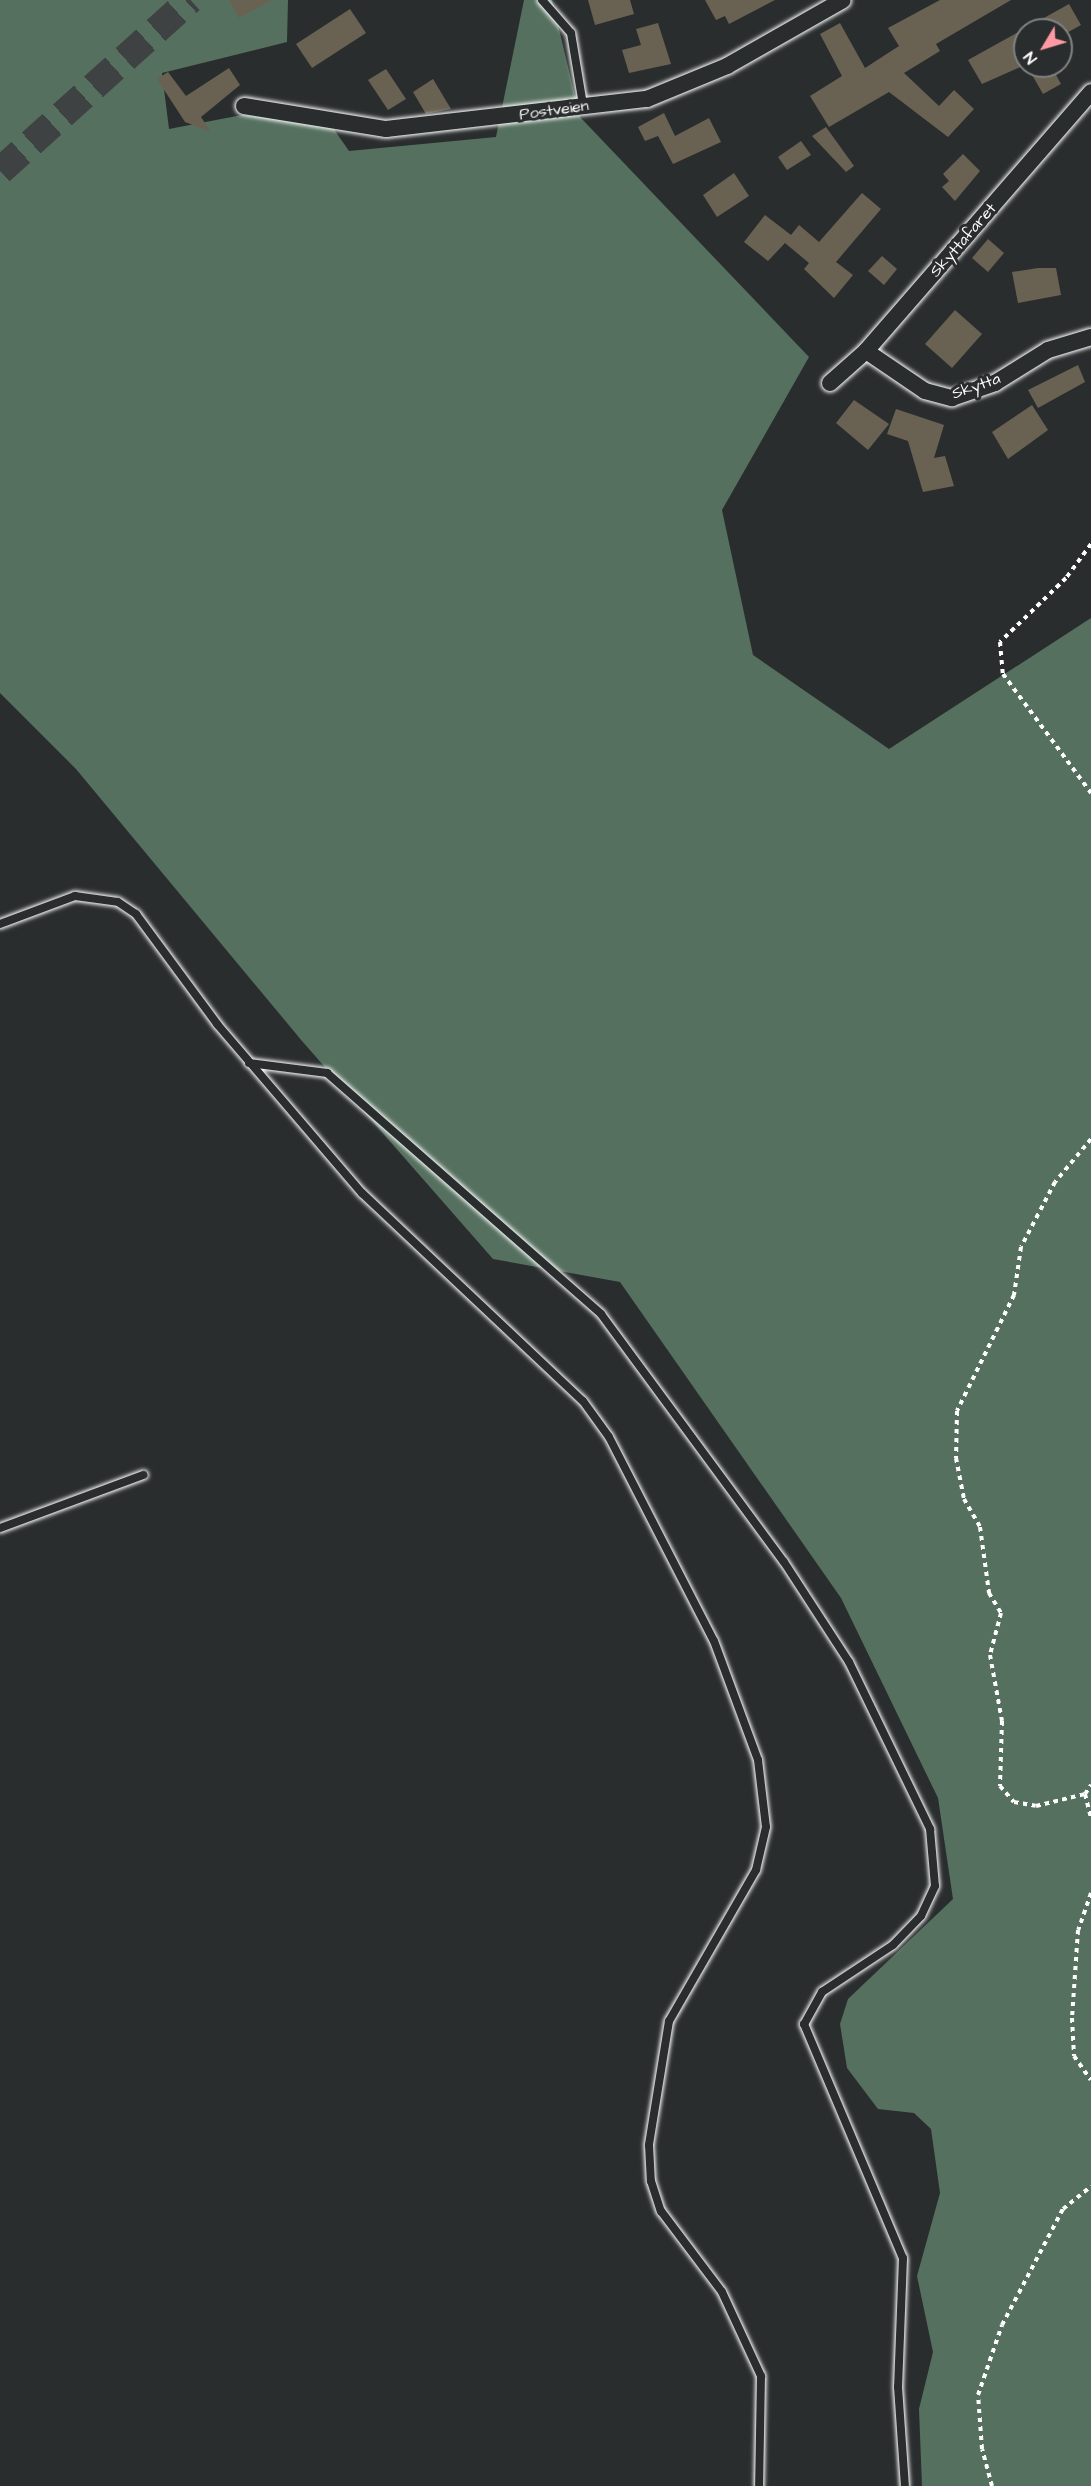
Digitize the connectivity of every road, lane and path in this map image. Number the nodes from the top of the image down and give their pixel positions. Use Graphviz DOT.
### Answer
graph roads {
  1 [pos="542,0"];
  2 [pos="834,2"];
  3 [pos="1091,92"];
  4 [pos="584,105"];
  5 [pos="244,106"];
  6 [pos="1091,337"];
  7 [pos="866,351"];
  8 [pos="830,383"];
  9 [pos="1091,544"];
  10 [pos="1091,793"];
  11 [pos="0,924"];
  12 [pos="249,1064"];
  13 [pos="1091,1139"];
  14 [pos="143,1475"];
  15 [pos="0,1528"];
  16 [pos="1091,1785"];
  17 [pos="1085,1794"];
  18 [pos="1091,1818"];
  19 [pos="1091,1893"];
  20 [pos="1091,2080"];
  21 [pos="1091,2186"];
  22 [pos="759,2486"];
  23 [pos="905,2486"];
  24 [pos="992,2486"];
  1 -- 4 [label="lane"];
  2 -- 4 [label="street, Postveien"];
  3 -- 7 [label="street, Skyttafaret"];
  4 -- 5 [label="street, Postveien"];
  6 -- 7 [label="street, Skytta"];
  7 -- 8 [label="street, Skyttafaret"];
  9 -- 10 [label="path"];
  11 -- 12 [label="lane"];
  12 -- 22 [label="lane"];
  12 -- 23 [label="lane"];
  13 -- 17 [label="path"];
  14 -- 15 [label="lane"];
  16 -- 17 [label="path"];
  17 -- 18 [label="path"];
  19 -- 20 [label="path"];
  21 -- 24 [label="path"];
}
